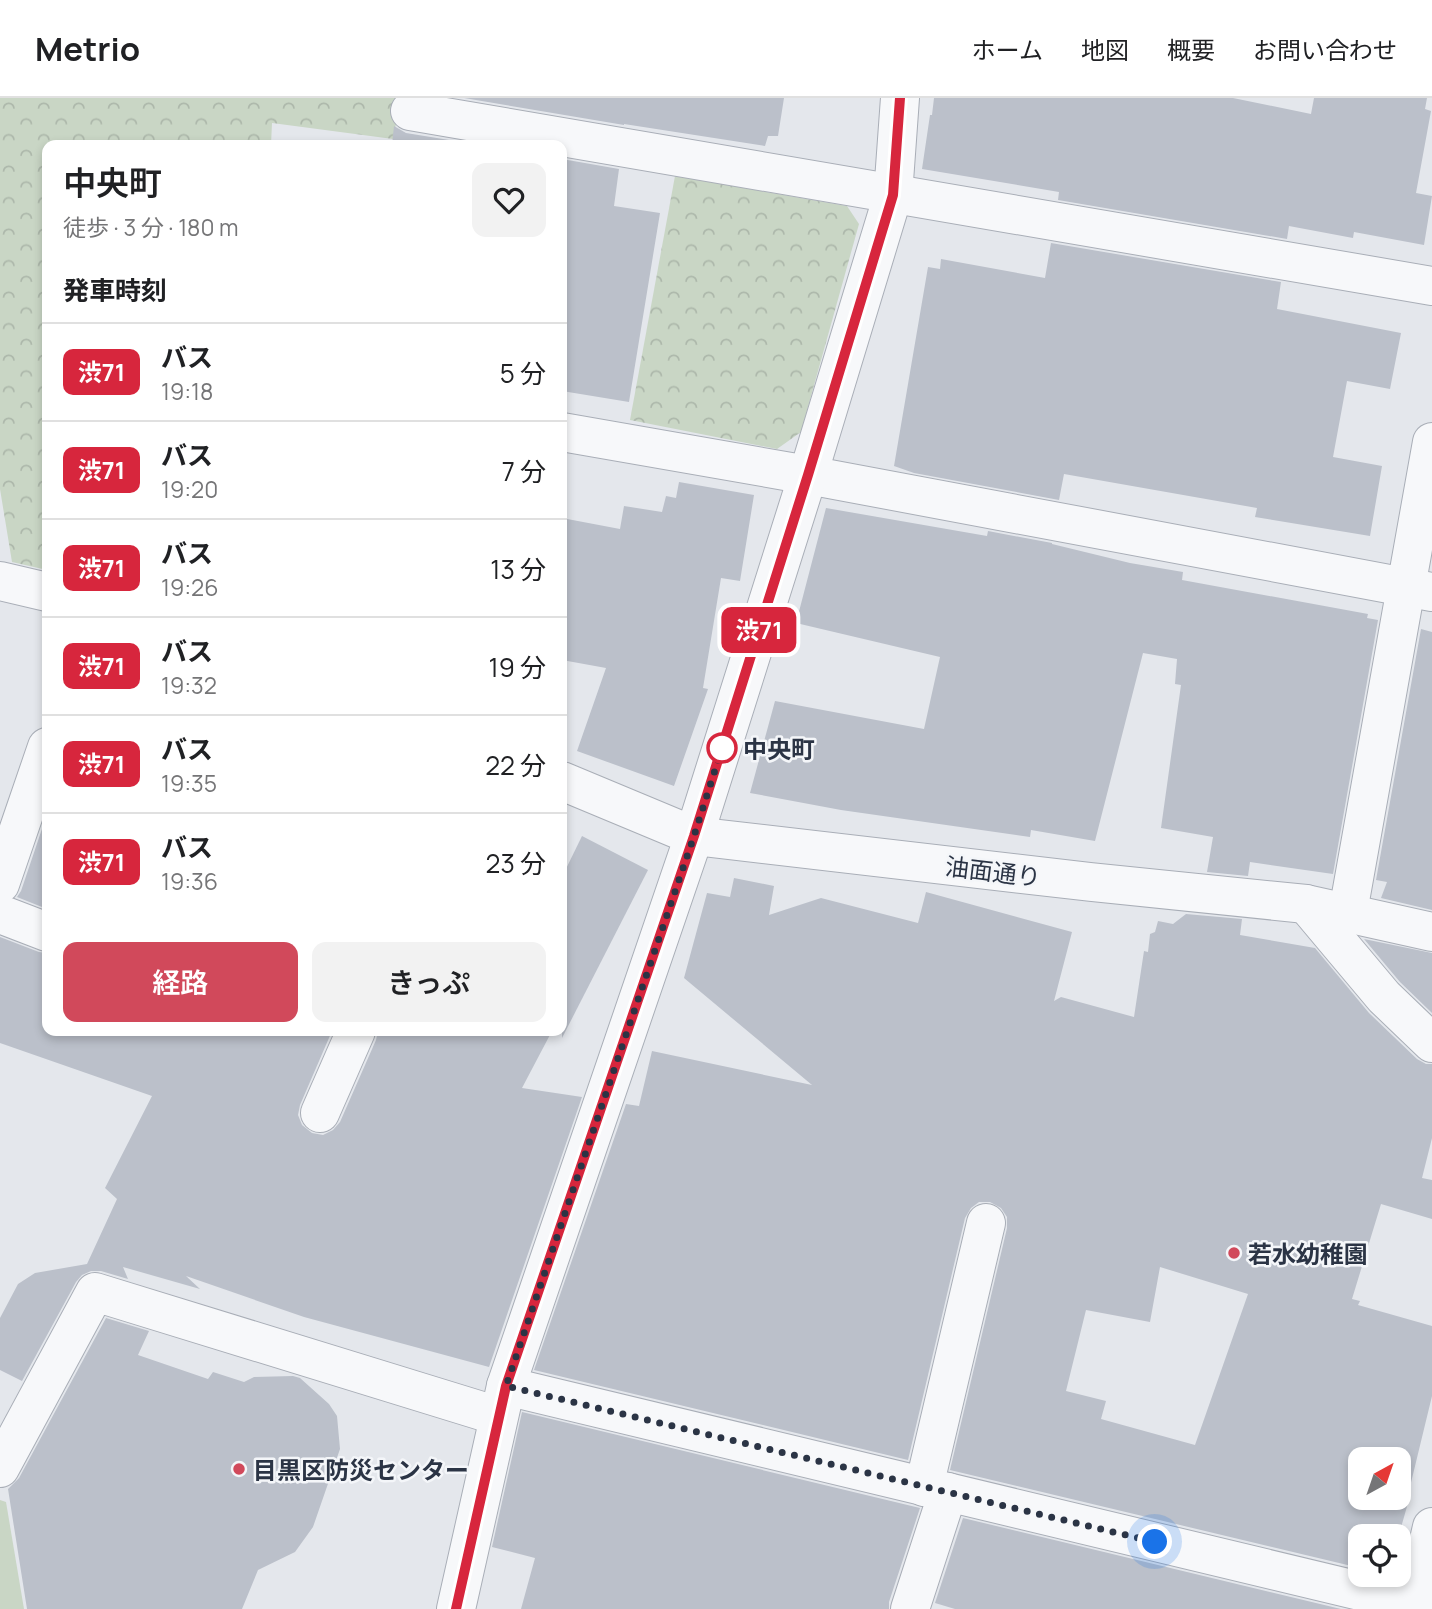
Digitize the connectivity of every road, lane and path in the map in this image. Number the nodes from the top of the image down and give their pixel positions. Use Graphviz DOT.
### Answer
graph roads {
  1 [pos="900,98"];
  2 [pos="410,111"];
  3 [pos="893,195"];
  4 [pos="1432,286"];
  5 [pos="567,433"];
  6 [pos="1432,442"];
  7 [pos="808,475"];
  8 [pos="0,581"];
  9 [pos="1420,590"];
  10 [pos="42,591"];
  11 [pos="42,762"];
  12 [pos="567,784"];
  13 [pos="694,836"];
  14 [pos="0,884"];
  15 [pos="1306,904"];
  16 [pos="1348,912"];
  17 [pos="0,914"];
  18 [pos="42,930"];
  19 [pos="1432,932"];
  20 [pos="354,1036"];
  21 [pos="1432,1043"];
  22 [pos="320,1113"];
  23 [pos="986,1223"];
  24 [pos="502,1401"];
  25 [pos="0,1468"];
  26 [pos="936,1489"];
  27 [pos="1432,1527"];
  28 [pos="1413,1607"];
  29 [pos="456,1609"];
  30 [pos="910,1609"];
  1 -- 3 [label="street"];
  2 -- 3 [label="street"];
  3 -- 4 [label="street"];
  3 -- 7 [label="street"];
  5 -- 7 [label="street"];
  6 -- 9 [label="street"];
  7 -- 9 [label="street"];
  7 -- 13 [label="street"];
  8 -- 10 [label="street"];
  9 -- 16 [label="street"];
  11 -- 14 [label="street"];
  12 -- 13 [label="street, 油面通り"];
  13 -- 15 [label="street, 油面通り"];
  13 -- 24 [label="street"];
  15 -- 16 [label="street, 油面通り"];
  15 -- 21 [label="street"];
  16 -- 19 [label="street, 油面通り"];
  17 -- 18 [label="street"];
  20 -- 22 [label="street"];
  23 -- 26 [label="street"];
  24 -- 25 [label="street"];
  24 -- 26 [label="street"];
  24 -- 29 [label="street"];
  26 -- 28 [label="street"];
  26 -- 30 [label="street"];
  27 -- 28 [label="street"];
}
